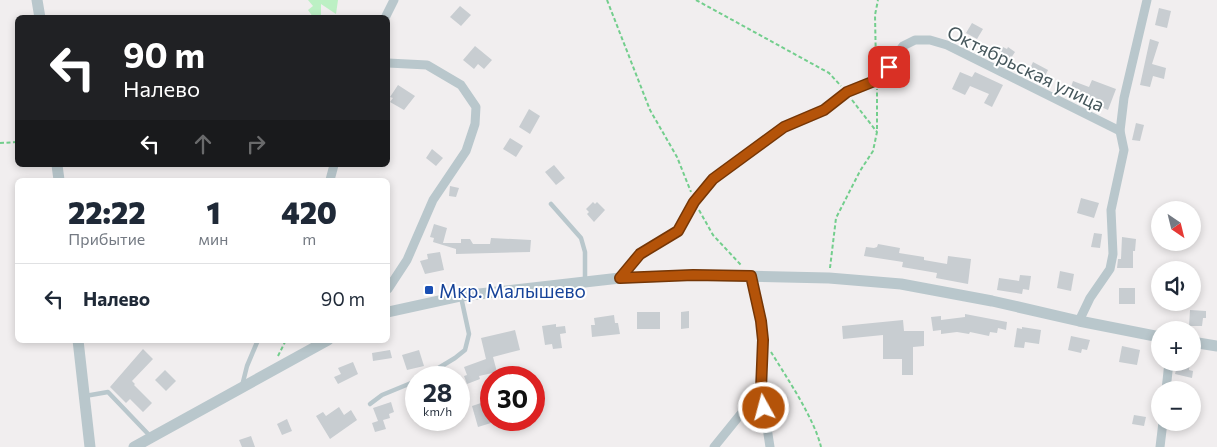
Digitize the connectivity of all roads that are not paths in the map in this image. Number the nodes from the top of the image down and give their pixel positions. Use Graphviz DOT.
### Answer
graph roads {
  1 [pos="38,0"];
  2 [pos="394,0"];
  3 [pos="1146,0"];
  4 [pos="40,15"];
  5 [pos="386,15"];
  6 [pos="390,63"];
  7 [pos="1120,131"];
  8 [pos="551,204"];
  9 [pos="751,276"];
  10 [pos="620,278"];
  11 [pos="585,282"];
  12 [pos="390,287"];
  13 [pos="461,296"];
  14 [pos="390,312"];
  15 [pos="1080,321"];
  16 [pos="1151,335"];
  17 [pos="78,343"];
  18 [pos="257,343"];
  19 [pos="322,343"];
  20 [pos="1201,343"];
  21 [pos="1217,346"];
  22 [pos="442,366"];
  23 [pos="242,386"];
  24 [pos="405,386"];
  25 [pos="761,389"];
  26 [pos="84,396"];
  27 [pos="370,404"];
  28 [pos="1162,431"];
  29 [pos="152,438"];
  30 [pos="90,447"];
  31 [pos="134,447"];
  32 [pos="714,447"];
  33 [pos="770,447"];
  34 [pos="1160,447"];
  1 -- 4 [label="street"];
  2 -- 5 [label="street"];
  3 -- 7 [label="street, Октябрьская улица"];
  6 -- 12 [label="street"];
  7 -- 10 [label="street, Октябрьская улица"];
  7 -- 15 [label="street, Октябрьская улица"];
  8 -- 11 [label="lane"];
  9 -- 10 [label="street"];
  9 -- 15 [label="street"];
  9 -- 25 [label="street"];
  10 -- 11 [label="street"];
  11 -- 13 [label="street"];
  13 -- 14 [label="street"];
  13 -- 22 [label="lane"];
  15 -- 16 [label="street"];
  17 -- 26 [label="street"];
  18 -- 23 [label="lane"];
  19 -- 23 [label="street"];
  20 -- 21 [label="street"];
  23 -- 29 [label="street"];
  24 -- 27 [label="lane"];
  25 -- 32 [label="street"];
  25 -- 33 [label="street"];
  26 -- 29 [label="lane"];
  26 -- 30 [label="street"];
  28 -- 34 [label="street"];
  29 -- 31 [label="street"];
}
